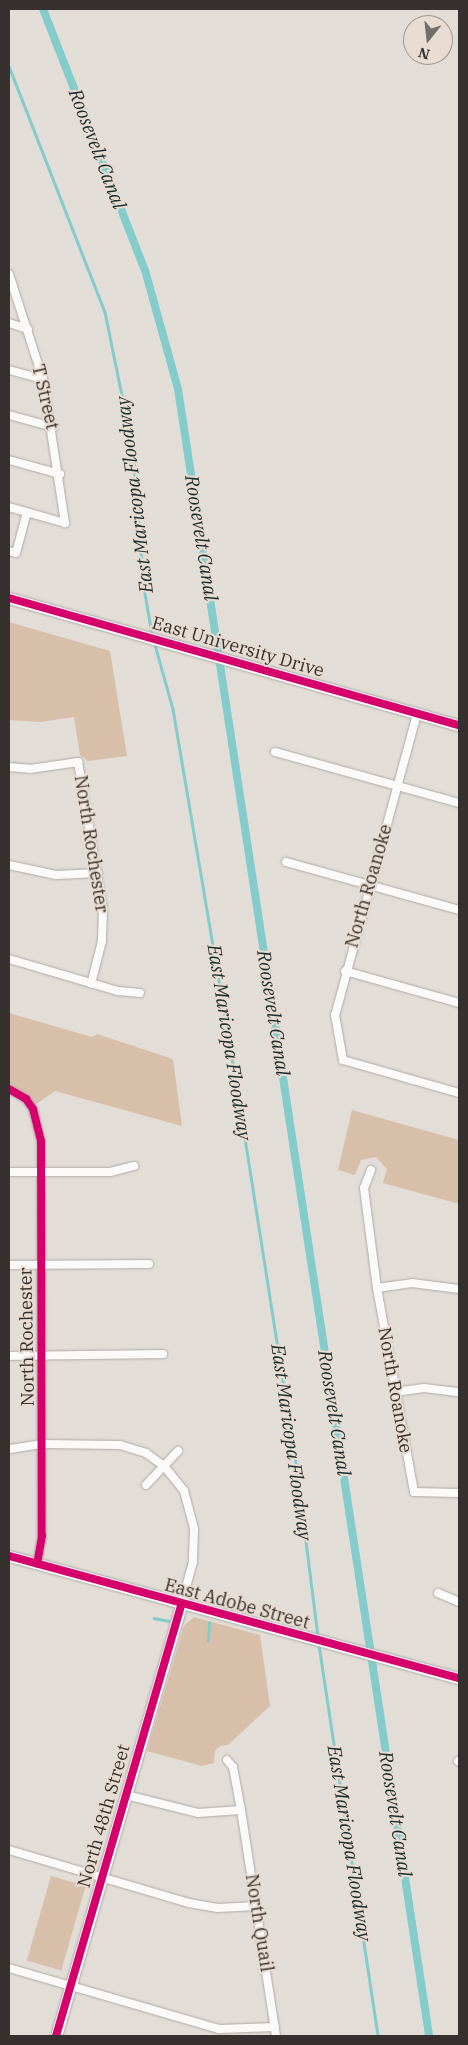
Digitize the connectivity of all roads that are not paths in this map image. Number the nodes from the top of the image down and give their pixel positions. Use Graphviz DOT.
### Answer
graph roads {
  1 [pos="9,277"];
  2 [pos="9,323"];
  3 [pos="28,328"];
  4 [pos="9,370"];
  5 [pos="43,379"];
  6 [pos="9,414"];
  7 [pos="53,427"];
  8 [pos="9,460"];
  9 [pos="60,474"];
  10 [pos="9,507"];
  11 [pos="28,512"];
  12 [pos="9,552"];
  13 [pos="9,598"];
  14 [pos="417,714"];
  15 [pos="459,725"];
  16 [pos="275,752"];
  17 [pos="9,767"];
  18 [pos="397,786"];
  19 [pos="459,803"];
  20 [pos="286,862"];
  21 [pos="9,865"];
  22 [pos="98,873"];
  23 [pos="369,884"];
  24 [pos="459,910"];
  25 [pos="9,959"];
  26 [pos="345,971"];
  27 [pos="91,984"];
  28 [pos="140,993"];
  29 [pos="459,1003"];
  30 [pos="9,1089"];
  31 [pos="459,1093"];
  32 [pos="134,1166"];
  33 [pos="371,1170"];
  34 [pos="41,1171"];
  35 [pos="9,1172"];
  36 [pos="9,1264"];
  37 [pos="41,1264"];
  38 [pos="149,1264"];
  39 [pos="377,1288"];
  40 [pos="459,1288"];
  41 [pos="163,1354"];
  42 [pos="42,1355"];
  43 [pos="9,1356"];
  44 [pos="395,1392"];
  45 [pos="459,1392"];
  46 [pos="43,1444"];
  47 [pos="10,1449"];
  48 [pos="178,1451"];
  49 [pos="164,1466"];
  50 [pos="146,1485"];
  51 [pos="459,1493"];
  52 [pos="9,1556"];
  53 [pos="37,1564"];
  54 [pos="438,1593"];
  55 [pos="459,1602"];
  56 [pos="180,1605"];
  57 [pos="459,1678"];
  58 [pos="227,1760"];
  59 [pos="126,1795"];
  60 [pos="241,1810"];
  61 [pos="9,1850"];
  62 [pos="101,1879"];
  63 [pos="256,1906"];
  64 [pos="9,1968"];
  65 [pos="71,1986"];
  66 [pos="275,2027"];
  67 [pos="56,2036"];
  68 [pos="276,2036"];
  1 -- 3 [label="street, T Street"];
  2 -- 3 [label="street"];
  3 -- 5 [label="street, T Street"];
  4 -- 5 [label="street"];
  5 -- 7 [label="street, T Street"];
  6 -- 7 [label="street"];
  7 -- 9 [label="street, T Street"];
  8 -- 9 [label="street"];
  9 -- 11 [label="street, T Street"];
  10 -- 11 [label="street"];
  11 -- 12 [label="street"];
  13 -- 14 [label="street, East University Drive"];
  14 -- 15 [label="street, East University Drive"];
  14 -- 18 [label="street, North Roanoke"];
  16 -- 18 [label="street"];
  17 -- 22 [label="street, North Rochester"];
  18 -- 19 [label="street"];
  18 -- 23 [label="street, North Roanoke"];
  20 -- 23 [label="street"];
  21 -- 22 [label="street"];
  22 -- 27 [label="street, North Rochester"];
  23 -- 24 [label="street"];
  23 -- 26 [label="street, North Roanoke"];
  25 -- 27 [label="street"];
  26 -- 29 [label="street"];
  26 -- 31 [label="street, North Roanoke"];
  27 -- 28 [label="street"];
  30 -- 34 [label="street, North Rochester"];
  32 -- 34 [label="street"];
  33 -- 39 [label="street, North Roanoke"];
  34 -- 35 [label="street"];
  34 -- 37 [label="street, North Rochester"];
  36 -- 37 [label="street"];
  37 -- 38 [label="street"];
  37 -- 42 [label="street, North Rochester"];
  39 -- 40 [label="street"];
  39 -- 44 [label="street, North Roanoke"];
  41 -- 42 [label="street"];
  42 -- 43 [label="street"];
  42 -- 46 [label="street, North Rochester"];
  44 -- 45 [label="street"];
  44 -- 51 [label="street, North Roanoke"];
  46 -- 47 [label="street"];
  46 -- 49 [label="street"];
  46 -- 53 [label="street, North Rochester"];
  48 -- 49 [label="street"];
  49 -- 50 [label="street"];
  49 -- 56 [label="street"];
  52 -- 53 [label="street, East Adobe Street"];
  53 -- 56 [label="street, East Adobe Street"];
  54 -- 55 [label="street"];
  56 -- 57 [label="street, East Adobe Street"];
  56 -- 59 [label="street, North 48th Street"];
  58 -- 60 [label="street, North Quail"];
  59 -- 60 [label="street"];
  59 -- 62 [label="street, North 48th Street"];
  60 -- 63 [label="street, North Quail"];
  61 -- 62 [label="street"];
  62 -- 63 [label="street"];
  62 -- 65 [label="street, North 48th Street"];
  63 -- 66 [label="street, North Quail"];
  64 -- 65 [label="street"];
  65 -- 66 [label="street"];
  65 -- 67 [label="street, North 48th Street"];
  66 -- 68 [label="street, North Quail"];
}
